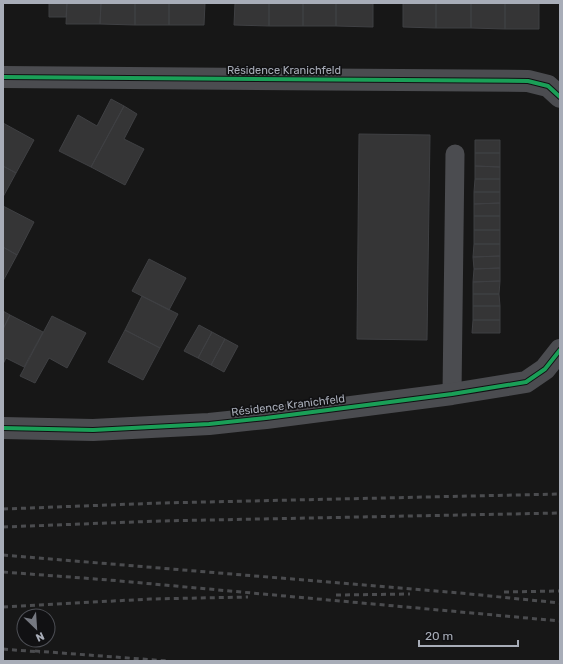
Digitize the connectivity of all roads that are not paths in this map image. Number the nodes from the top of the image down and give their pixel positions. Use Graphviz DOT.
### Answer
graph roads {
  1 [pos="3,77"];
  2 [pos="560,97"];
  3 [pos="455,154"];
  4 [pos="560,350"];
  5 [pos="452,394"];
  6 [pos="3,428"];
  1 -- 2 [label="street, Résidence Kranichfeld"];
  3 -- 5 [label="lane"];
  4 -- 5 [label="street, Résidence Kranichfeld"];
  5 -- 6 [label="street, Résidence Kranichfeld"];
}
